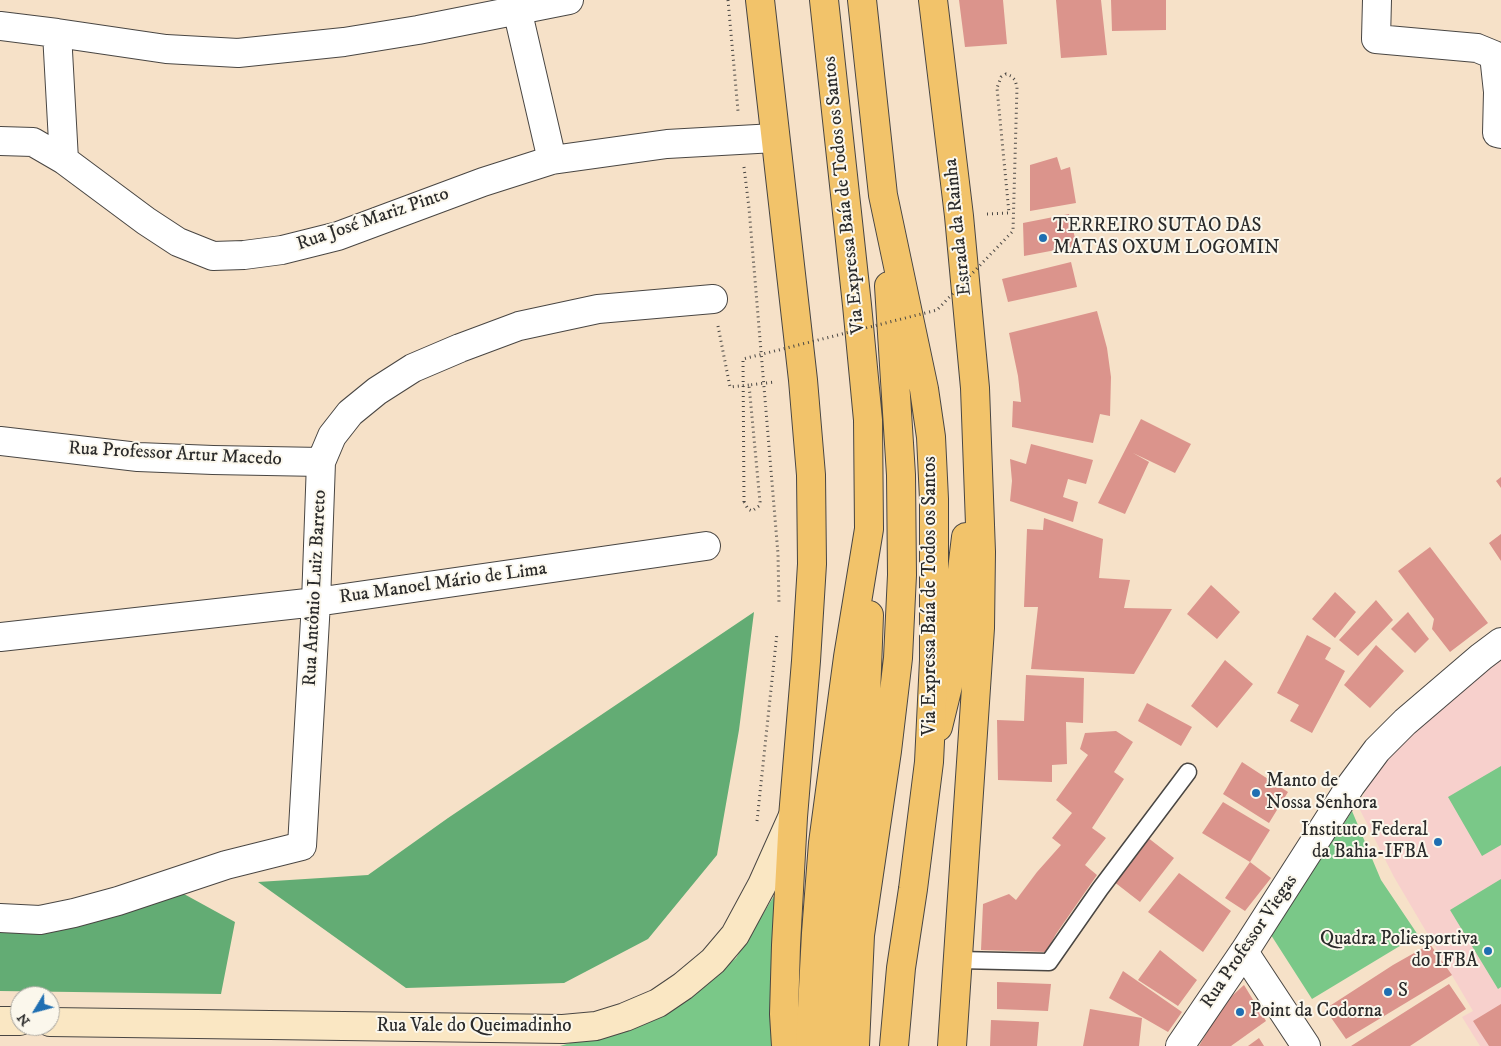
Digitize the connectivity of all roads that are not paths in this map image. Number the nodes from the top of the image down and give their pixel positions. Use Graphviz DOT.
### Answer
graph roads {
  1 [pos="569,0"];
  2 [pos="760,0"];
  3 [pos="824,0"];
  4 [pos="862,0"];
  5 [pos="934,0"];
  6 [pos="1377,0"];
  7 [pos="517,9"];
  8 [pos="0,26"];
  9 [pos="57,33"];
  10 [pos="1499,134"];
  11 [pos="775,138"];
  12 [pos="0,141"];
  13 [pos="64,160"];
  14 [pos="552,160"];
  15 [pos="883,195"];
  16 [pos="713,299"];
  17 [pos="0,441"];
  18 [pos="979,454"];
  19 [pos="321,462"];
  20 [pos="869,529"];
  21 [pos="706,546"];
  22 [pos="316,602"];
  23 [pos="0,637"];
  24 [pos="1501,642"];
  25 [pos="929,762"];
  26 [pos="1188,772"];
  27 [pos="793,817"];
  28 [pos="0,918"];
  29 [pos="1244,952"];
  30 [pos="958,960"];
  31 [pos="60,1022"];
  32 [pos="564,1029"];
  33 [pos="536,1046"];
  34 [pos="786,1046"];
  35 [pos="810,1046"];
  36 [pos="835,1046"];
  37 [pos="855,1046"];
  38 [pos="894,1046"];
  39 [pos="952,1046"];
  40 [pos="1180,1046"];
  41 [pos="1306,1046"];
  1 -- 7 [label="street"];
  2 -- 11 [label="main road"];
  3 -- 20 [label="main road, Via Expressa Baía de Todos os Santos"];
  4 -- 15 [label="main road, Via Expressa Baía de Todos os Santos"];
  5 -- 18 [label="main road, Estrada da Rainha"];
  6 -- 10 [label="street"];
  7 -- 9 [label="street"];
  7 -- 14 [label="street"];
  8 -- 9 [label="street"];
  9 -- 13 [label="street"];
  11 -- 14 [label="street, Rua José Mariz Pinto"];
  11 -- 27 [label="main road"];
  12 -- 13 [label="street, Rua José Mariz Pinto"];
  13 -- 14 [label="street, Rua José Mariz Pinto"];
  15 -- 25 [label="main road, Via Expressa Baía de Todos os Santos"];
  15 -- 37 [label="main road"];
  16 -- 19 [label="street, Rua Antônio Luiz Barreto"];
  17 -- 19 [label="street, Rua Professor Artur Macedo"];
  18 -- 25 [label="main road"];
  18 -- 30 [label="main road"];
  19 -- 22 [label="street, Rua Antônio Luiz Barreto"];
  20 -- 35 [label="main road, Via Expressa Baía de Todos os Santos"];
  20 -- 36 [label="main road"];
  21 -- 22 [label="street, Rua Manoel Mário de Lima"];
  22 -- 23 [label="street, Rua Manoel Mário de Lima"];
  22 -- 28 [label="street, Rua Antônio Luiz Barreto"];
  24 -- 29 [label="street, Rua Professor Viegas"];
  25 -- 38 [label="main road, Via Expressa Baía de Todos os Santos"];
  26 -- 30 [label="lane"];
  27 -- 32 [label="street, Rua Vale do Queimadinho"];
  27 -- 34 [label="main road"];
  29 -- 40 [label="street, Rua Professor Viegas"];
  29 -- 41 [label="street"];
  30 -- 39 [label="main road"];
  31 -- 32 [label="street, Rua Vale do Queimadinho"];
  32 -- 33 [label="street"];
}
